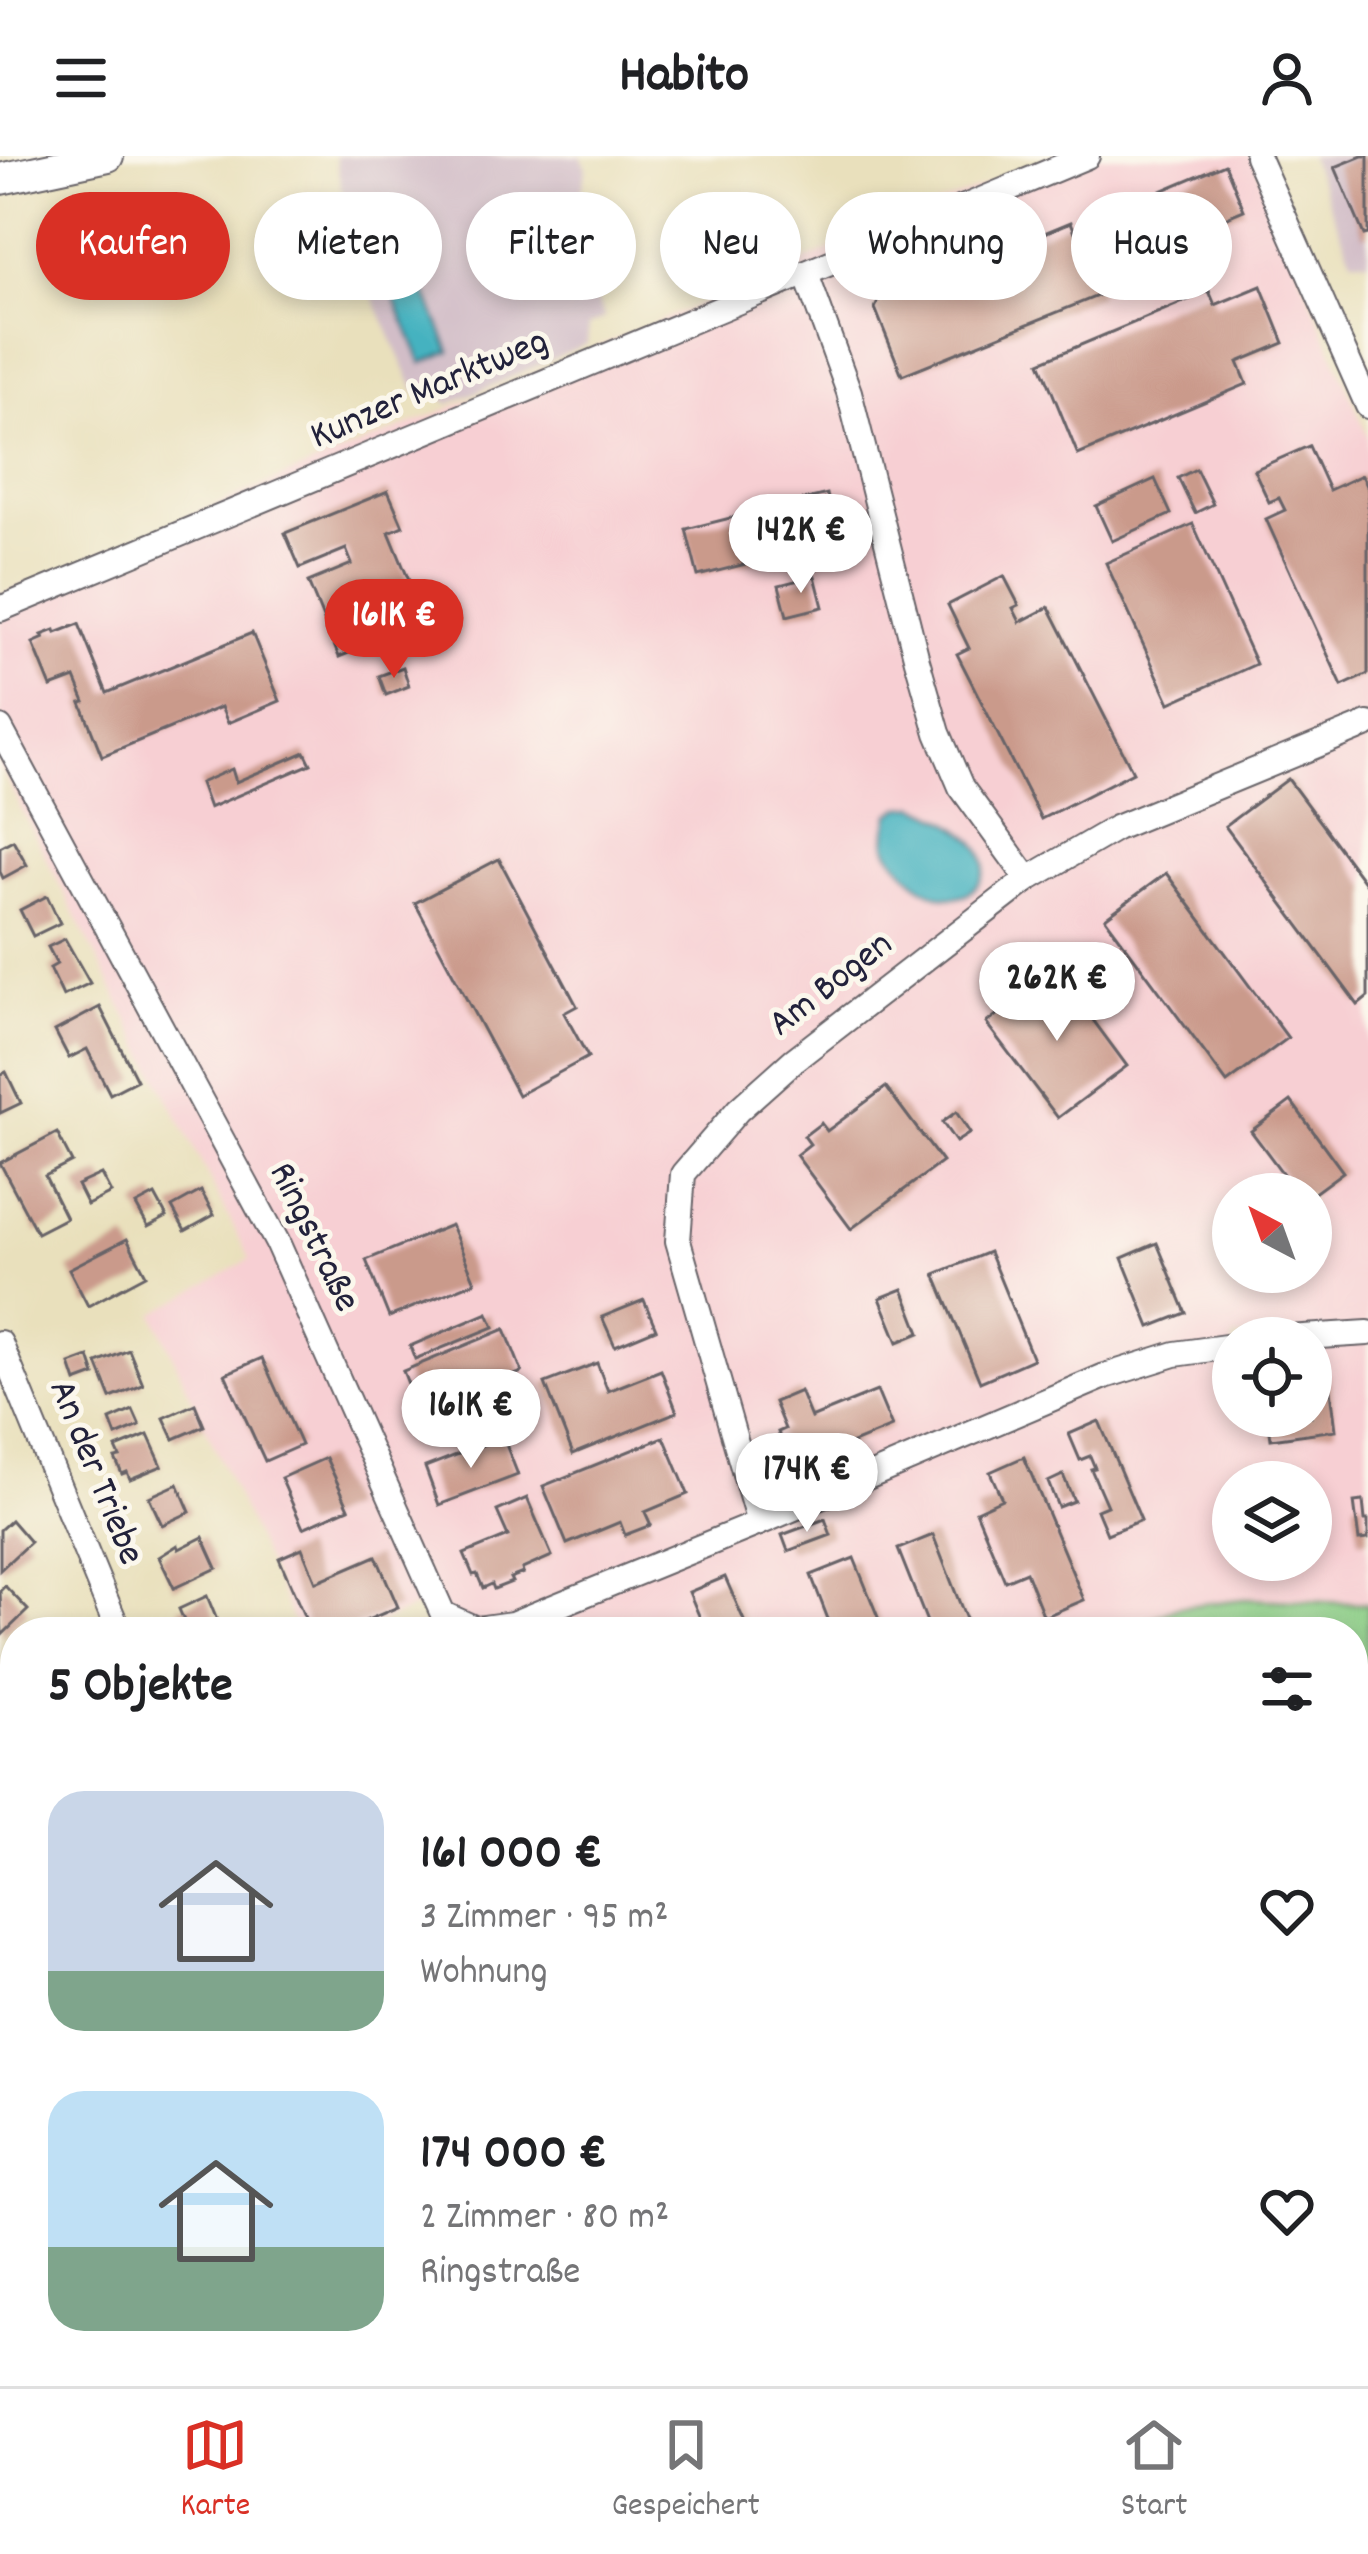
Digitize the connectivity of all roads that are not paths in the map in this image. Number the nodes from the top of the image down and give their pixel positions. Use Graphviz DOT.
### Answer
graph roads {
  1 [pos="108,156"];
  2 [pos="1088,156"];
  3 [pos="1257,156"];
  4 [pos="0,178"];
  5 [pos="806,274"];
  6 [pos="1368,406"];
  7 [pos="0,609"];
  8 [pos="1368,724"];
  9 [pos="0,728"];
  10 [pos="1028,879"];
  11 [pos="1368,1333"];
  12 [pos="1332,1335"];
  13 [pos="0,1342"];
  14 [pos="1212,1349"];
  15 [pos="759,1523"];
  16 [pos="113,1617"];
  17 [pos="449,1617"];
  18 [pos="529,1617"];
  1 -- 4 [label="main road"];
  2 -- 5 [label="street, Kunzer Marktweg"];
  3 -- 6 [label="street"];
  5 -- 7 [label="street, Kunzer Marktweg"];
  5 -- 10 [label="street"];
  8 -- 10 [label="street, Am Bogen"];
  9 -- 17 [label="street, Ringstraße"];
  10 -- 15 [label="street, Am Bogen"];
  11 -- 12 [label="street"];
  13 -- 16 [label="street, An der Triebe"];
  14 -- 15 [label="street, Ringstraße"];
  15 -- 18 [label="street, Ringstraße"];
}
